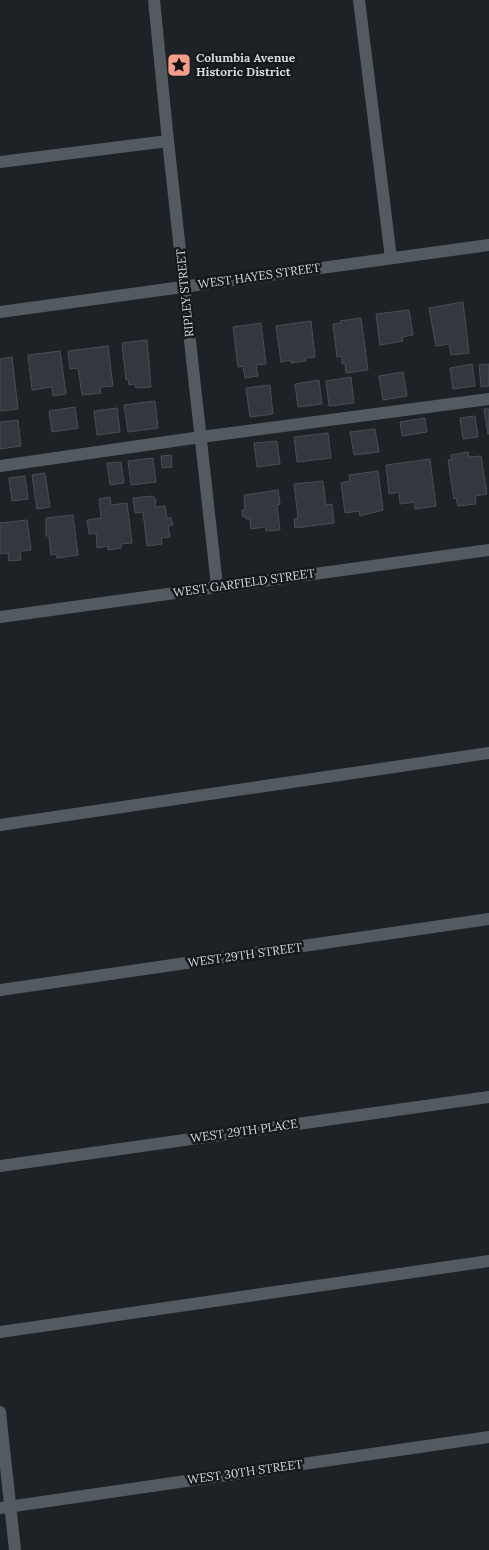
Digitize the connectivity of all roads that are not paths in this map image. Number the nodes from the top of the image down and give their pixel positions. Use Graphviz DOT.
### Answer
graph roads {
  1 [pos="154,0"];
  2 [pos="359,0"];
  3 [pos="168,141"];
  4 [pos="0,162"];
  5 [pos="489,245"];
  6 [pos="391,258"];
  7 [pos="185,286"];
  8 [pos="0,312"];
  9 [pos="489,399"];
  10 [pos="201,437"];
  11 [pos="0,466"];
  12 [pos="489,550"];
  13 [pos="217,586"];
  14 [pos="0,617"];
  15 [pos="489,753"];
  16 [pos="0,825"];
  17 [pos="489,920"];
  18 [pos="0,990"];
  19 [pos="489,1097"];
  20 [pos="0,1166"];
  21 [pos="489,1261"];
  22 [pos="0,1332"];
  23 [pos="0,1412"];
  24 [pos="489,1437"];
  25 [pos="5,1507"];
  26 [pos="16,1550"];
  1 -- 3 [label="street, RIPLEY STREET"];
  2 -- 6 [label="street"];
  3 -- 4 [label="street"];
  3 -- 7 [label="street, RIPLEY STREET"];
  5 -- 6 [label="street, WEST HAYES STREET"];
  6 -- 7 [label="street, WEST HAYES STREET"];
  7 -- 8 [label="street, WEST HAYES STREET"];
  7 -- 10 [label="street, RIPLEY STREET"];
  9 -- 10 [label="street"];
  10 -- 11 [label="street"];
  10 -- 13 [label="street, RIPLEY STREET"];
  12 -- 13 [label="street, WEST GARFIELD STREET"];
  13 -- 14 [label="street, WEST GARFIELD STREET"];
  15 -- 16 [label="street"];
  17 -- 18 [label="street, WEST 29TH STREET"];
  19 -- 20 [label="street, WEST 29TH PLACE"];
  21 -- 22 [label="street"];
  23 -- 25 [label="street"];
  24 -- 25 [label="street, WEST 30TH STREET"];
  25 -- 26 [label="street"];
}
